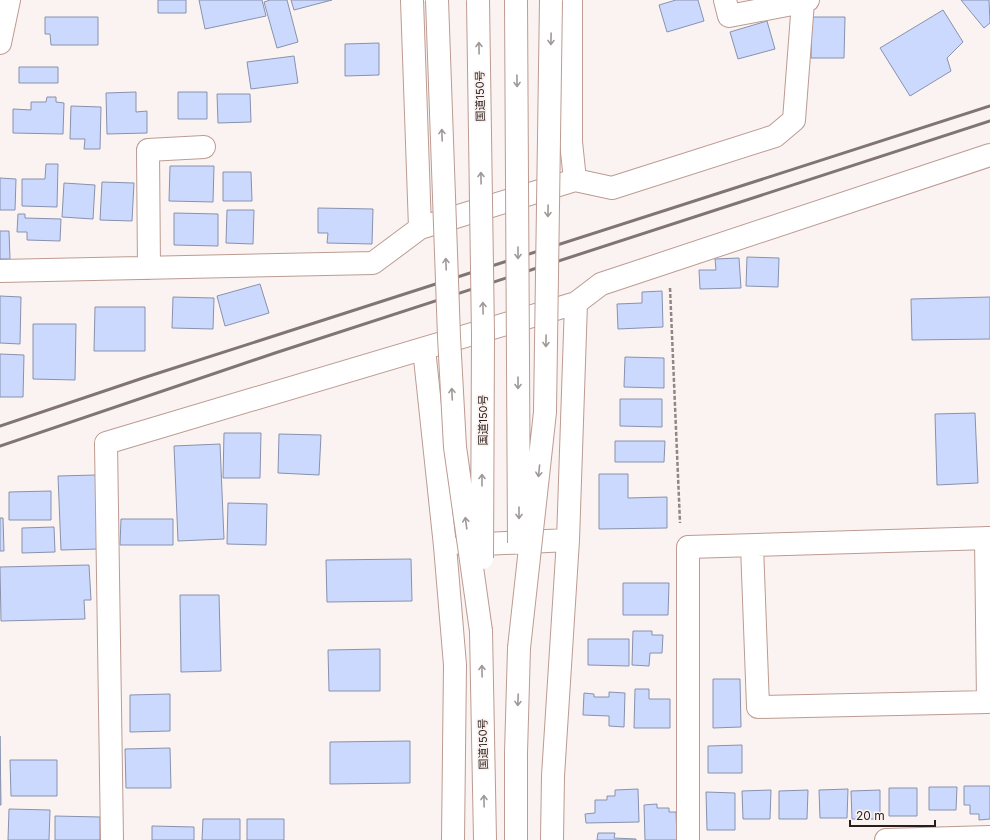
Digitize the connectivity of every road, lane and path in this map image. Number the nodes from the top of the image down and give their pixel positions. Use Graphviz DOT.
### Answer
graph roads {
  1 [pos="9,0"];
  2 [pos="412,0"];
  3 [pos="437,0"];
  4 [pos="478,0"];
  5 [pos="516,0"];
  6 [pos="551,0"];
  7 [pos="571,0"];
  8 [pos="725,0"];
  9 [pos="805,1"];
  10 [pos="0,43"];
  11 [pos="204,147"];
  12 [pos="990,155"];
  13 [pos="575,180"];
  14 [pos="420,228"];
  15 [pos="669,261"];
  16 [pos="149,268"];
  17 [pos="0,271"];
  18 [pos="576,303"];
  19 [pos="424,349"];
  20 [pos="988,538"];
  21 [pos="568,540"];
  22 [pos="445,546"];
  23 [pos="752,546"];
  24 [pos="688,548"];
  25 [pos="481,631"];
  26 [pos="519,648"];
  27 [pos="990,837"];
  28 [pos="112,840"];
  29 [pos="453,840"];
  30 [pos="485,840"];
  31 [pos="516,840"];
  32 [pos="552,840"];
  33 [pos="688,840"];
  34 [pos="886,840"];
  1 -- 10 [label="main road"];
  2 -- 14 [label="main road"];
  25 -- 3 [label="main road, one-way, bridge"];
  25 -- 4 [label="main road, 国道150号, one-way, bridge"];
  5 -- 26 [label="main road, one-way, bridge"];
  6 -- 26 [label="main road, one-way, bridge"];
  7 -- 13 [label="main road"];
  8 -- 9 [label="main road"];
  9 -- 13 [label="main road"];
  11 -- 16 [label="main road"];
  12 -- 15 [label="main road"];
  13 -- 14 [label="main road"];
  14 -- 16 [label="main road"];
  15 -- 18 [label="main road"];
  15 -- 24 [label="path"];
  16 -- 17 [label="main road"];
  18 -- 19 [label="main road"];
  18 -- 21 [label="main road"];
  19 -- 22 [label="main road"];
  19 -- 28 [label="main road"];
  20 -- 23 [label="main road"];
  20 -- 23 [label="main road"];
  21 -- 22 [label="main road"];
  21 -- 32 [label="main road"];
  22 -- 29 [label="main road"];
  23 -- 24 [label="main road"];
  24 -- 33 [label="main road"];
  30 -- 25 [label="main road, 国道150号, one-way"];
  26 -- 31 [label="main road, one-way"];
  27 -- 34 [label="main road"];
}
